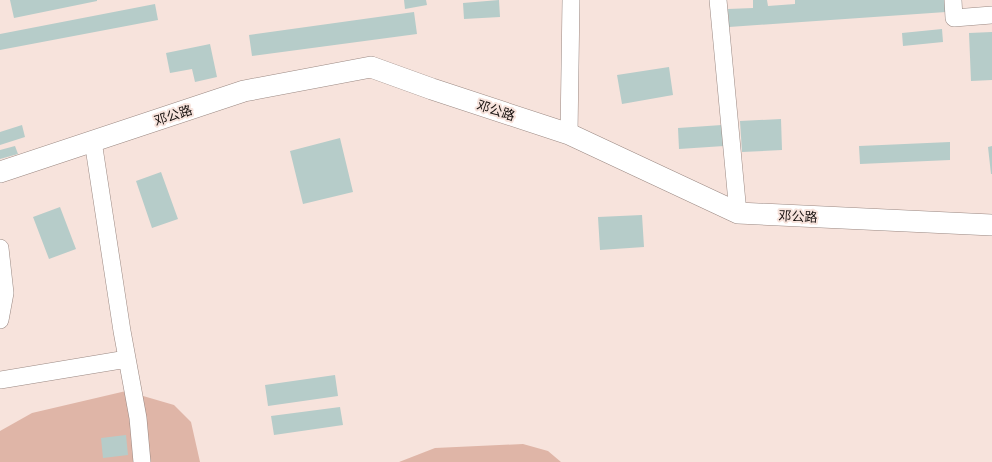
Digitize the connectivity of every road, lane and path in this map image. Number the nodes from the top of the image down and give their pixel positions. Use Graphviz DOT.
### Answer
graph roads {
  1 [pos="571,0"];
  2 [pos="718,0"];
  3 [pos="953,0"];
  4 [pos="992,15"];
  5 [pos="569,134"];
  6 [pos="93,141"];
  7 [pos="0,172"];
  8 [pos="738,213"];
  9 [pos="992,225"];
  10 [pos="0,248"];
  11 [pos="0,320"];
  12 [pos="127,359"];
  13 [pos="0,380"];
  14 [pos="142,462"];
  1 -- 5 [label="street"];
  2 -- 8 [label="street"];
  3 -- 4 [label="street"];
  5 -- 6 [label="street, 邓公路"];
  5 -- 8 [label="street, 邓公路"];
  6 -- 7 [label="street, 邓公路"];
  6 -- 12 [label="street"];
  8 -- 9 [label="street, 邓公路"];
  10 -- 11 [label="street"];
  12 -- 13 [label="street"];
  12 -- 14 [label="street"];
}
